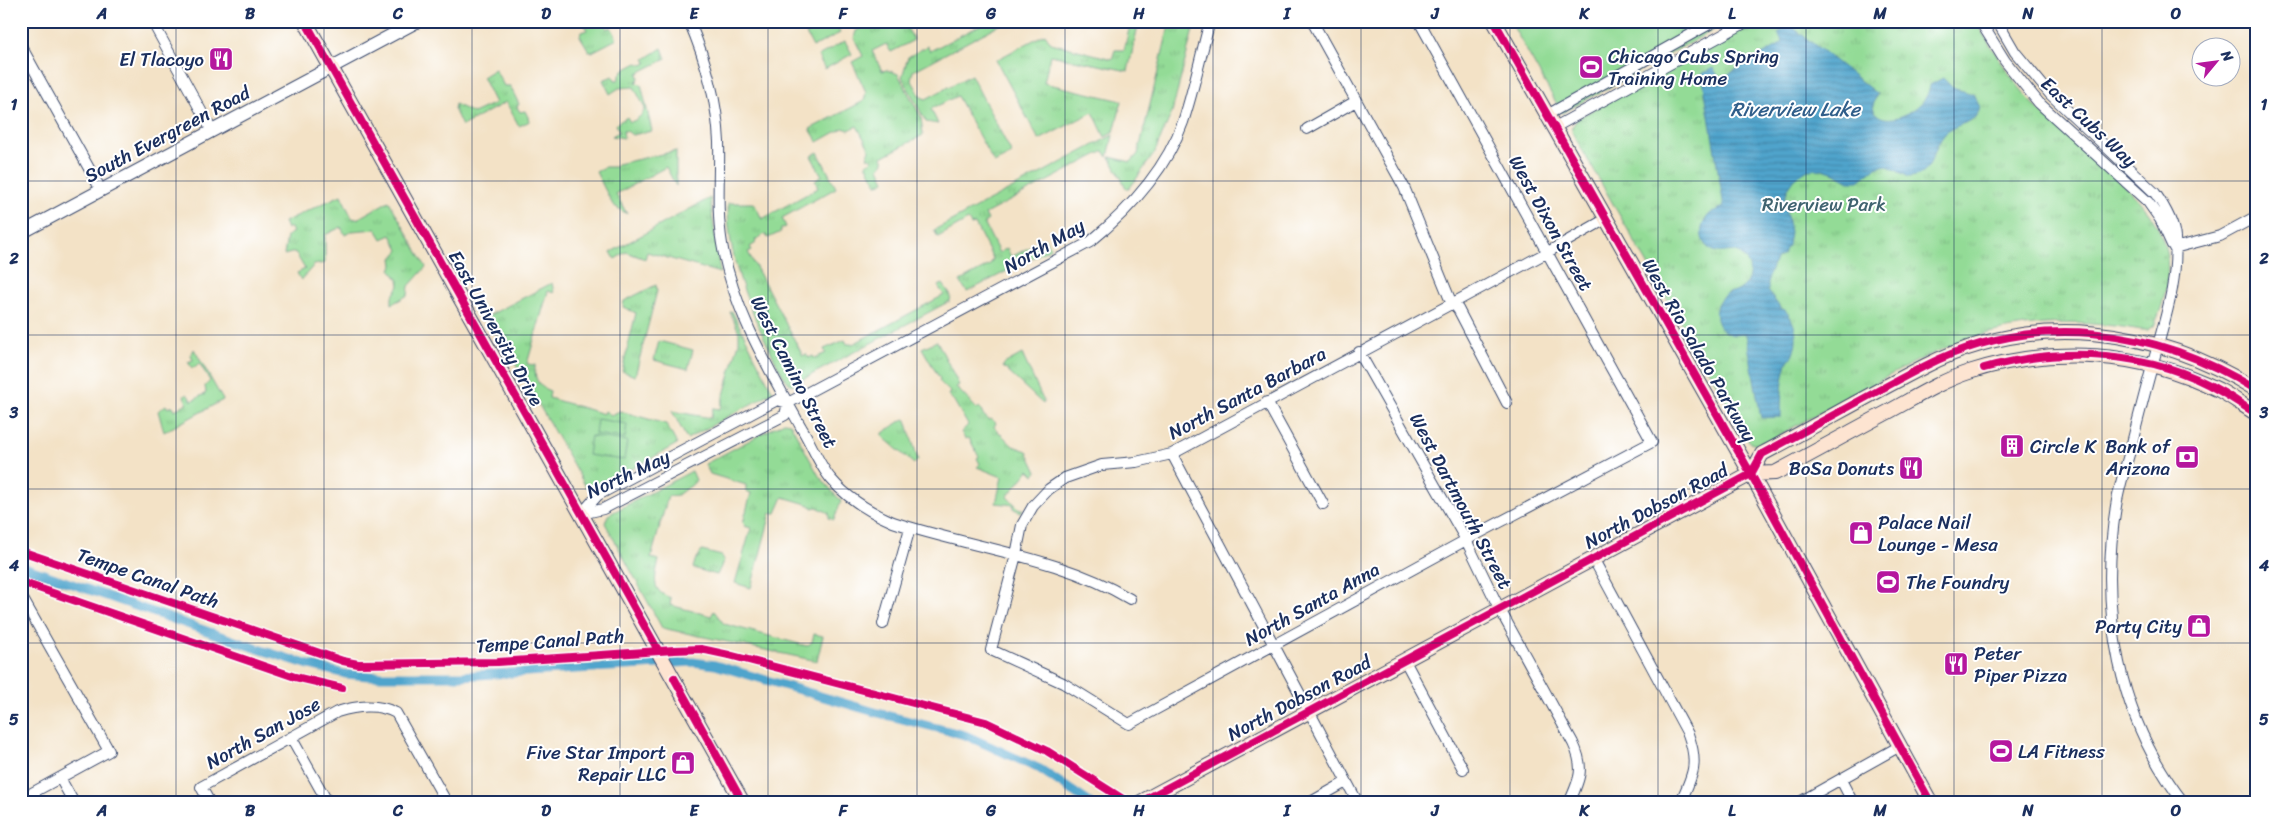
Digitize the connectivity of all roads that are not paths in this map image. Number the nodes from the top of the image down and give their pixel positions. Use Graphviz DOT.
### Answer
graph roads {
  1 [pos="152,21"];
  2 [pos="305,21"];
  3 [pos="418,21"];
  4 [pos="689,21"];
  5 [pos="1210,21"];
  6 [pos="1312,21"];
  7 [pos="1418,21"];
  8 [pos="1494,21"];
  9 [pos="1748,21"];
  10 [pos="1980,21"];
  11 [pos="1997,21"];
  12 [pos="1710,22"];
  13 [pos="1730,26"];
  14 [pos="1717,38"];
  15 [pos="21,46"];
  16 [pos="330,67"];
  17 [pos="1356,101"];
  18 [pos="1547,115"];
  19 [pos="1555,128"];
  20 [pos="1307,129"];
  21 [pos="212,130"];
  22 [pos="102,190"];
  23 [pos="2257,216"];
  24 [pos="1606,219"];
  25 [pos="21,233"];
  26 [pos="2174,248"];
  27 [pos="1546,253"];
  28 [pos="1451,302"];
  29 [pos="2158,345"];
  30 [pos="1359,352"];
  31 [pos="2152,365"];
  32 [pos="2257,390"];
  33 [pos="1268,402"];
  34 [pos="788,403"];
  35 [pos="1507,403"];
  36 [pos="2257,414"];
  37 [pos="1652,442"];
  38 [pos="1172,454"];
  39 [pos="1751,474"];
  40 [pos="1323,504"];
  41 [pos="581,514"];
  42 [pos="910,528"];
  43 [pos="1466,540"];
  44 [pos="1016,555"];
  45 [pos="1593,558"];
  46 [pos="1130,599"];
  47 [pos="23,601"];
  48 [pos="1499,608"];
  49 [pos="883,624"];
  50 [pos="1275,644"];
  51 [pos="990,650"];
  52 [pos="1404,660"];
  53 [pos="1308,711"];
  54 [pos="291,737"];
  55 [pos="1900,746"];
  56 [pos="1463,769"];
  57 [pos="60,778"];
  58 [pos="1840,780"];
  59 [pos="1346,782"];
  60 [pos="21,799"];
  61 [pos="74,803"];
  62 [pos="210,803"];
  63 [pos="328,803"];
  64 [pos="447,803"];
  65 [pos="743,803"];
  66 [pos="1139,803"];
  67 [pos="1309,803"];
  68 [pos="1358,803"];
  69 [pos="1569,803"];
  70 [pos="1680,803"];
  71 [pos="1798,803"];
  72 [pos="1853,803"];
  73 [pos="1931,803"];
  74 [pos="2184,803"];
  1 -- 21 [label="street"];
  2 -- 16 [label="main road, East University Drive"];
  3 -- 16 [label="street, South Evergreen Road"];
  4 -- 34 [label="street, West Camino Street"];
  5 -- 34 [label="street, North May"];
  6 -- 17 [label="street"];
  7 -- 27 [label="street, West Dixon Street"];
  8 -- 18 [label="main road, West Rio Salado Parkway"];
  9 -- 13 [label="street"];
  10 -- 26 [label="street, East Cubs Way"];
  11 -- 26 [label="street, East Cubs Way"];
  12 -- 14 [label="street"];
  12 -- 18 [label="street"];
  13 -- 14 [label="street"];
  14 -- 19 [label="street"];
  15 -- 22 [label="street"];
  16 -- 21 [label="street, South Evergreen Road"];
  16 -- 41 [label="main road, East University Drive"];
  17 -- 20 [label="street"];
  17 -- 28 [label="street"];
  18 -- 19 [label="main road, West Rio Salado Parkway"];
  19 -- 24 [label="main road, West Rio Salado Parkway"];
  21 -- 22 [label="street, South Evergreen Road"];
  22 -- 25 [label="street, South Evergreen Road"];
  23 -- 26 [label="street"];
  24 -- 27 [label="street, North Santa Barbara"];
  24 -- 39 [label="main road, West Rio Salado Parkway"];
  26 -- 29 [label="street, East Cubs Way"];
  27 -- 28 [label="street, North Santa Barbara"];
  27 -- 37 [label="street, West Dixon Street"];
  28 -- 30 [label="street, North Santa Barbara"];
  28 -- 35 [label="street"];
  29 -- 31 [label="street, East Cubs Way"];
  29 -- 32 [label="main road, North Dobson Road"];
  29 -- 39 [label="main road, North Dobson Road"];
  30 -- 33 [label="street, North Santa Barbara"];
  30 -- 43 [label="street, West Dartmouth Street"];
  31 -- 36 [label="main road, North Dobson Road"];
  31 -- 39 [label="main road, North Dobson Road"];
  31 -- 74 [label="street, East Cubs Way"];
  33 -- 38 [label="street, North Santa Barbara"];
  33 -- 40 [label="street"];
  34 -- 41 [label="street, North May"];
  34 -- 41 [label="street, North May"];
  34 -- 42 [label="street, West Camino Street"];
  37 -- 43 [label="street, North Santa Anna"];
  38 -- 44 [label="street, North Santa Barbara"];
  38 -- 50 [label="street"];
  39 -- 45 [label="main road, North Dobson Road"];
  39 -- 55 [label="main road, West Rio Salado Parkway"];
  41 -- 65 [label="main road, East University Drive"];
  42 -- 44 [label="street, West Camino Street"];
  42 -- 49 [label="street"];
  43 -- 48 [label="street, West Dartmouth Street"];
  43 -- 50 [label="street, North Santa Anna"];
  44 -- 46 [label="street, West Camino Street"];
  44 -- 51 [label="street, North Santa Barbara"];
  45 -- 48 [label="main road, North Dobson Road"];
  45 -- 70 [label="street"];
  47 -- 57 [label="street"];
  48 -- 52 [label="main road, North Dobson Road"];
  48 -- 69 [label="street, West Dartmouth Street"];
  50 -- 51 [label="street, North Santa Anna"];
  50 -- 53 [label="street"];
  52 -- 53 [label="main road, North Dobson Road"];
  52 -- 56 [label="street"];
  53 -- 59 [label="street"];
  53 -- 66 [label="main road, North Dobson Road"];
  54 -- 62 [label="street, North San Jose"];
  54 -- 63 [label="street"];
  54 -- 64 [label="street, North San Jose"];
  55 -- 58 [label="street"];
  55 -- 73 [label="main road, West Rio Salado Parkway"];
  57 -- 60 [label="street"];
  57 -- 61 [label="street"];
  58 -- 71 [label="street"];
  58 -- 72 [label="street"];
  59 -- 67 [label="street"];
  59 -- 68 [label="street"];
}
